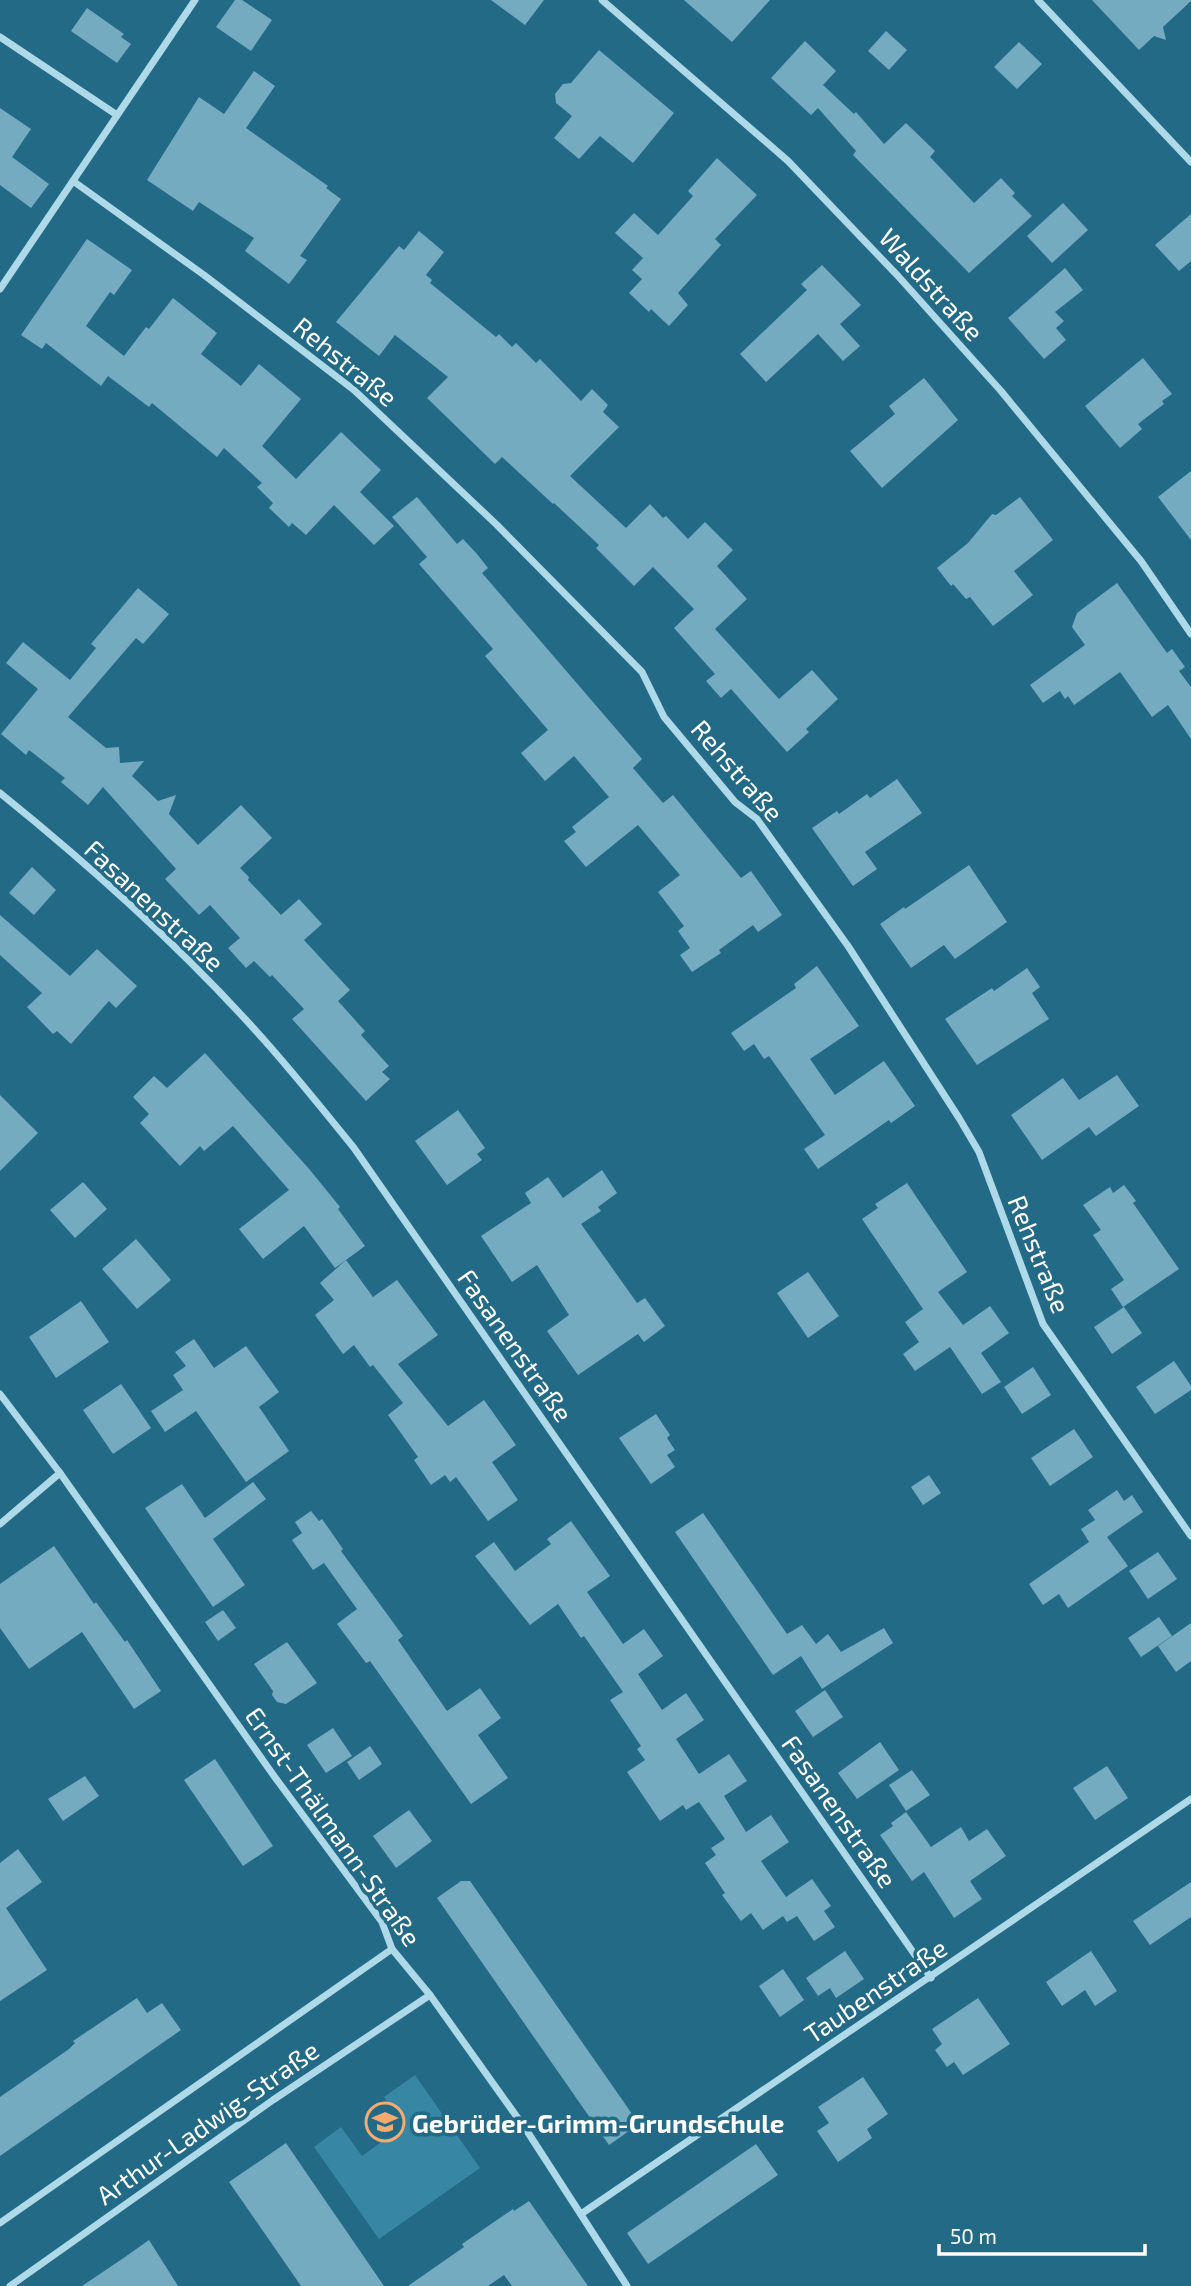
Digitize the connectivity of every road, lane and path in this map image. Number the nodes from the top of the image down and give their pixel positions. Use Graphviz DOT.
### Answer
graph roads {
  1 [pos="195,0"];
  2 [pos="602,0"];
  3 [pos="1038,0"];
  4 [pos="0,37"];
  5 [pos="117,115"];
  6 [pos="1191,162"];
  7 [pos="73,181"];
  8 [pos="0,289"];
  9 [pos="1191,634"];
  10 [pos="0,793"];
  11 [pos="0,1394"];
  12 [pos="60,1474"];
  13 [pos="0,1524"];
  14 [pos="1191,1536"];
  15 [pos="1191,1799"];
  16 [pos="392,1949"];
  17 [pos="931,1978"];
  18 [pos="430,1995"];
  19 [pos="581,2214"];
  20 [pos="0,2223"];
  21 [pos="10,2286"];
  22 [pos="627,2286"];
  1 -- 5 [label="street"];
  2 -- 9 [label="street, Waldstraße"];
  3 -- 6 [label="street"];
  4 -- 5 [label="street"];
  5 -- 7 [label="street"];
  7 -- 8 [label="street"];
  7 -- 14 [label="street, Rehstraße"];
  10 -- 17 [label="street, Fasanenstraße"];
  11 -- 12 [label="street, Ernst-Thälmann-Straße"];
  12 -- 13 [label="street"];
  12 -- 16 [label="street, Ernst-Thälmann-Straße"];
  15 -- 17 [label="street, Taubenstraße"];
  16 -- 18 [label="street, Ernst-Thälmann-Straße"];
  16 -- 20 [label="street, Arthur-Ladwig-Straße"];
  17 -- 19 [label="street, Taubenstraße"];
  18 -- 19 [label="street, Ernst-Thälmann-Straße"];
  18 -- 21 [label="street, Arthur-Ladwig-Straße"];
  19 -- 22 [label="street, Ernst-Thälmann-Straße"];
}
